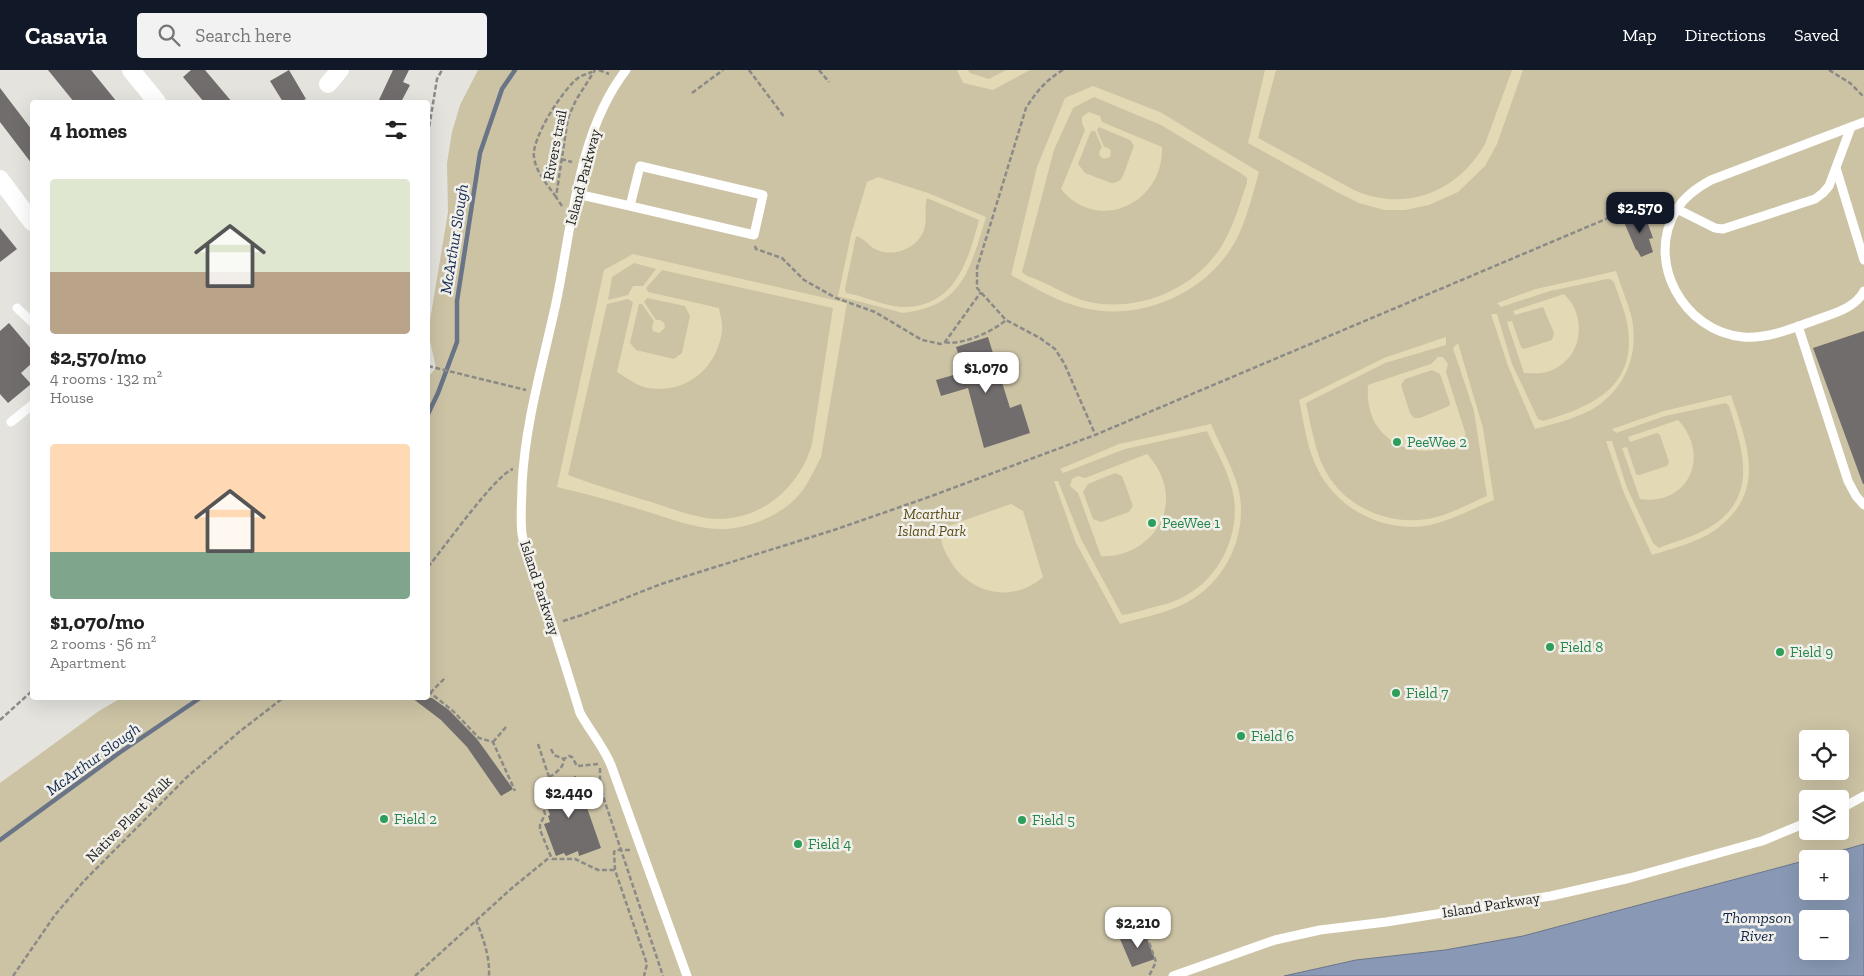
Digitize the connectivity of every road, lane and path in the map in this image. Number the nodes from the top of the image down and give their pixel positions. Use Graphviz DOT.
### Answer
graph roads {
  1 [pos="130,70"];
  2 [pos="340,70"];
  3 [pos="442,70"];
  4 [pos="599,70"];
  5 [pos="626,70"];
  6 [pos="724,70"];
  7 [pos="749,70"];
  8 [pos="819,70"];
  9 [pos="1064,70"];
  10 [pos="1829,70"];
  11 [pos="594,71"];
  12 [pos="612,75"];
  13 [pos="829,82"];
  14 [pos="328,84"];
  15 [pos="692,93"];
  16 [pos="1864,97"];
  17 [pos="155,100"];
  18 [pos="785,118"];
  19 [pos="430,122"];
  20 [pos="1864,122"];
  21 [pos="1851,126"];
  22 [pos="561,159"];
  23 [pos="577,163"];
  24 [pos="1836,168"];
  25 [pos="2,185"];
  26 [pos="577,194"];
  27 [pos="556,197"];
  28 [pos="630,206"];
  29 [pos="1676,209"];
  30 [pos="565,210"];
  31 [pos="30,220"];
  32 [pos="754,235"];
  33 [pos="1864,260"];
  34 [pos="1864,291"];
  35 [pos="981,292"];
  36 [pos="18,308"];
  37 [pos="1006,320"];
  38 [pos="30,321"];
  39 [pos="1798,326"];
  40 [pos="945,342"];
  41 [pos="430,366"];
  42 [pos="527,391"];
  43 [pos="30,407"];
  44 [pos="11,422"];
  45 [pos="1095,435"];
  46 [pos="515,469"];
  47 [pos="1864,505"];
  48 [pos="430,565"];
  49 [pos="552,624"];
  50 [pos="445,678"];
  51 [pos="430,691"];
  52 [pos="30,693"];
  53 [pos="430,693"];
  54 [pos="280,700"];
  55 [pos="0,720"];
  56 [pos="506,727"];
  57 [pos="493,742"];
  58 [pos="538,744"];
  59 [pos="552,749"];
  60 [pos="564,759"];
  61 [pos="600,764"];
  62 [pos="549,776"];
  63 [pos="515,791"];
  64 [pos="1864,796"];
  65 [pos="1849,804"];
  66 [pos="1799,826"];
  67 [pos="642,851"];
  68 [pos="550,857"];
  69 [pos="615,870"];
  70 [pos="476,920"];
  71 [pos="1121,938"];
  72 [pos="13,976"];
  73 [pos="415,976"];
  74 [pos="489,976"];
  75 [pos="644,976"];
  76 [pos="687,976"];
  77 [pos="1149,976"];
  78 [pos="1173,976"];
  1 -- 17 [label="street"];
  2 -- 14 [label="street"];
  3 -- 19 [label="path"];
  4 -- 12 [label="path"];
  5 -- 26 [label="lane, Island Parkway"];
  6 -- 15 [label="path"];
  7 -- 18 [label="path"];
  8 -- 13 [label="path"];
  9 -- 35 [label="path"];
  10 -- 16 [label="path"];
  11 -- 22 [label="path, Rivers trail"];
  11 -- 27 [label="path, Rivers trail"];
  20 -- 21 [label="lane"];
  21 -- 24 [label="lane"];
  21 -- 29 [label="lane"];
  22 -- 23 [label="path"];
  22 -- 27 [label="path, Rivers trail"];
  24 -- 29 [label="lane"];
  24 -- 33 [label="lane"];
  25 -- 31 [label="street"];
  26 -- 28 [label="lane"];
  26 -- 49 [label="lane, Island Parkway"];
  27 -- 30 [label="path, Rivers trail"];
  28 -- 32 [label="lane"];
  28 -- 32 [label="lane"];
  29 -- 39 [label="lane"];
  29 -- 45 [label="path"];
  32 -- 40 [label="path"];
  34 -- 39 [label="lane"];
  35 -- 37 [label="path"];
  35 -- 40 [label="path"];
  36 -- 38 [label="lane"];
  37 -- 40 [label="path"];
  37 -- 45 [label="path"];
  39 -- 47 [label="lane"];
  41 -- 42 [label="path"];
  43 -- 44 [label="lane"];
  45 -- 49 [label="path"];
  46 -- 48 [label="path"];
  49 -- 67 [label="lane, Island Parkway"];
  50 -- 51 [label="path"];
  52 -- 55 [label="path"];
  53 -- 57 [label="path"];
  54 -- 72 [label="path, Native Plant Walk"];
  56 -- 57 [label="path"];
  57 -- 63 [label="path"];
  58 -- 62 [label="path"];
  59 -- 60 [label="path"];
  60 -- 61 [label="path"];
  60 -- 62 [label="path"];
  62 -- 68 [label="path"];
  64 -- 65 [label="lane"];
  66 -- 78 [label="lane, Island Parkway"];
  67 -- 69 [label="path"];
  67 -- 76 [label="lane, Island Parkway"];
  68 -- 69 [label="path"];
  68 -- 70 [label="path"];
  69 -- 75 [label="path"];
  70 -- 73 [label="path"];
  70 -- 74 [label="path"];
  71 -- 77 [label="path"];
}
